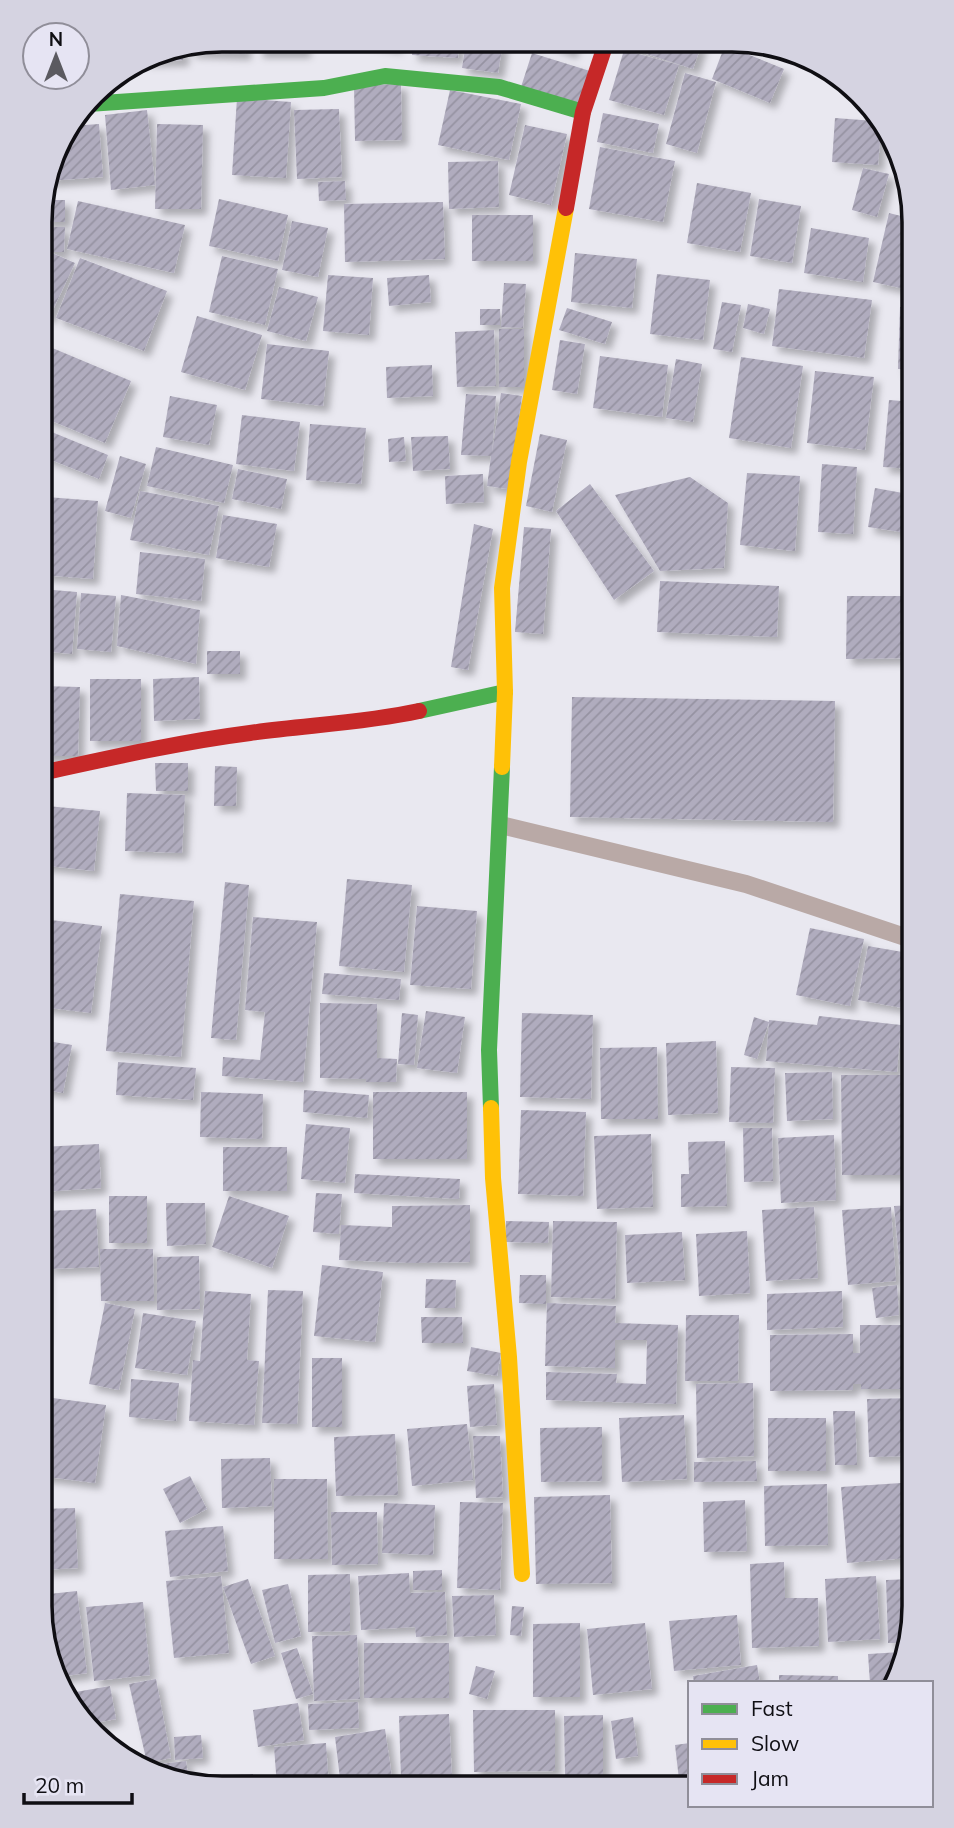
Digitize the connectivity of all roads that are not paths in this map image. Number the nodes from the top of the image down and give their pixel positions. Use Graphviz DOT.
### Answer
graph roads {
  1 [pos="604,52"];
  2 [pos="101,103"];
  3 [pos="583,112"];
  4 [pos="505,692"];
  5 [pos="52,771"];
  6 [pos="500,824"];
  7 [pos="901,936"];
  8 [pos="522,1574"];
  1 -- 3 [label="street"];
  2 -- 3 [label="street"];
  3 -- 4 [label="street"];
  4 -- 5 [label="street"];
  4 -- 6 [label="street"];
  6 -- 7 [label="lane"];
  6 -- 8 [label="street"];
}
